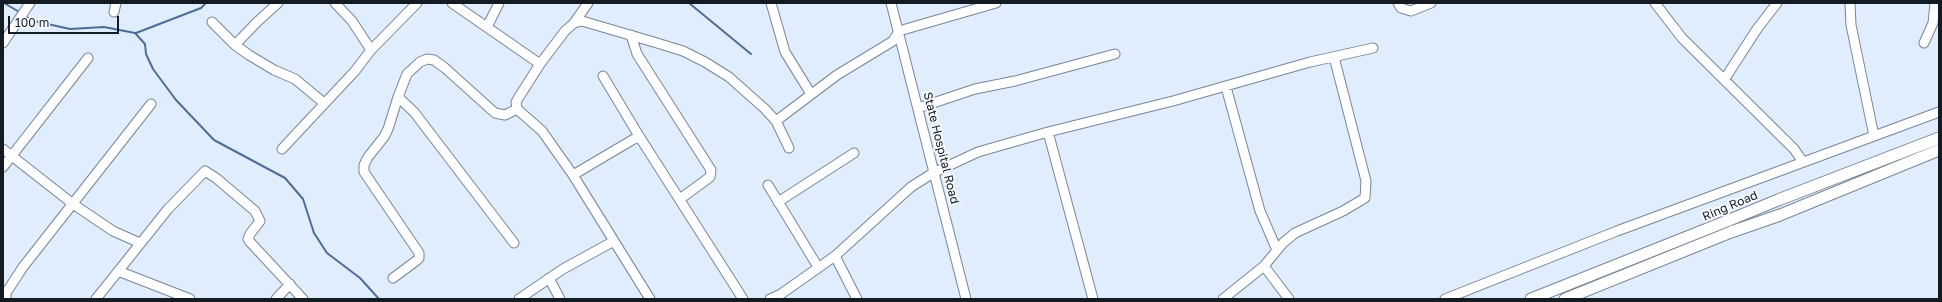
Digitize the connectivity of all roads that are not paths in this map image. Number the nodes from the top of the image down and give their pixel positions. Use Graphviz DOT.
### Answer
graph roads {
  1 [pos="278,3"];
  2 [pos="335,3"];
  3 [pos="417,3"];
  4 [pos="452,3"];
  5 [pos="498,3"];
  6 [pos="588,3"];
  7 [pos="771,3"];
  8 [pos="891,3"];
  9 [pos="996,3"];
  10 [pos="1398,3"];
  11 [pos="1431,3"];
  12 [pos="1655,3"];
  13 [pos="1778,3"];
  14 [pos="1850,3"];
  15 [pos="1935,3"];
  16 [pos="29,4"];
  17 [pos="212,22"];
  18 [pos="574,23"];
  19 [pos="487,27"];
  20 [pos="899,31"];
  21 [pos="631,35"];
  22 [pos="5,41"];
  23 [pos="1924,43"];
  24 [pos="235,45"];
  25 [pos="1373,48"];
  26 [pos="372,50"];
  27 [pos="1115,54"];
  28 [pos="1334,57"];
  29 [pos="88,58"];
  30 [pos="540,64"];
  31 [pos="603,76"];
  32 [pos="1724,80"];
  33 [pos="1226,87"];
  34 [pos="811,94"];
  35 [pos="398,97"];
  36 [pos="324,103"];
  37 [pos="151,104"];
  38 [pos="918,108"];
  39 [pos="517,109"];
  40 [pos="1939,112"];
  41 [pos="776,121"];
  42 [pos="1048,132"];
  43 [pos="639,136"];
  44 [pos="1874,136"];
  45 [pos="1939,138"];
  46 [pos="789,148"];
  47 [pos="3,149"];
  48 [pos="282,149"];
  49 [pos="1939,150"];
  50 [pos="854,153"];
  51 [pos="12,156"];
  52 [pos="1803,162"];
  53 [pos="3,167"];
  54 [pos="933,173"];
  55 [pos="573,175"];
  56 [pos="768,185"];
  57 [pos="680,199"];
  58 [pos="778,202"];
  59 [pos="73,204"];
  60 [pos="614,241"];
  61 [pos="514,243"];
  62 [pos="140,244"];
  63 [pos="1277,250"];
  64 [pos="835,256"];
  65 [pos="1264,266"];
  66 [pos="818,267"];
  67 [pos="118,271"];
  68 [pos="393,278"];
  69 [pos="548,278"];
  70 [pos="290,284"];
  71 [pos="7,296"];
  72 [pos="96,299"];
  73 [pos="190,299"];
  74 [pos="276,299"];
  75 [pos="303,299"];
  76 [pos="519,299"];
  77 [pos="560,299"];
  78 [pos="650,299"];
  79 [pos="743,299"];
  80 [pos="770,299"];
  81 [pos="857,299"];
  82 [pos="966,299"];
  83 [pos="1093,299"];
  84 [pos="1223,299"];
  85 [pos="1289,299"];
  86 [pos="1444,299"];
  87 [pos="1531,299"];
  88 [pos="1565,299"];
  1 -- 24 [label="street"];
  2 -- 26 [label="street"];
  3 -- 26 [label="street"];
  4 -- 19 [label="street"];
  5 -- 19 [label="street"];
  6 -- 18 [label="street"];
  7 -- 34 [label="street"];
  8 -- 20 [label="street, State Hospital Road"];
  9 -- 20 [label="street"];
  10 -- 11 [label="street"];
  12 -- 32 [label="street"];
  13 -- 32 [label="street"];
  14 -- 44 [label="street"];
  15 -- 23 [label="street"];
  16 -- 22 [label="street"];
  17 -- 24 [label="street"];
  18 -- 21 [label="street"];
  18 -- 30 [label="street"];
  19 -- 30 [label="street"];
  20 -- 34 [label="street"];
  20 -- 38 [label="street, State Hospital Road"];
  21 -- 41 [label="street"];
  21 -- 57 [label="street"];
  24 -- 36 [label="street"];
  25 -- 28 [label="street"];
  26 -- 36 [label="street"];
  27 -- 38 [label="street"];
  28 -- 33 [label="street"];
  28 -- 63 [label="street"];
  29 -- 51 [label="street"];
  30 -- 39 [label="street"];
  31 -- 43 [label="street"];
  32 -- 52 [label="street"];
  33 -- 42 [label="street"];
  33 -- 63 [label="street"];
  34 -- 41 [label="street"];
  35 -- 39 [label="street"];
  35 -- 61 [label="street"];
  35 -- 68 [label="street"];
  36 -- 48 [label="street"];
  37 -- 59 [label="street"];
  38 -- 54 [label="street, State Hospital Road"];
  39 -- 55 [label="street"];
  40 -- 44 [label="street"];
  41 -- 46 [label="street"];
  42 -- 54 [label="street"];
  42 -- 83 [label="street"];
  43 -- 55 [label="street"];
  43 -- 57 [label="street"];
  44 -- 52 [label="street"];
  45 -- 87 [label="main road, Ring Road"];
  47 -- 51 [label="street"];
  49 -- 88 [label="main road, Ring Road"];
  50 -- 58 [label="street"];
  51 -- 53 [label="street"];
  51 -- 59 [label="street"];
  52 -- 86 [label="street"];
  54 -- 64 [label="street"];
  54 -- 82 [label="street, State Hospital Road"];
  55 -- 60 [label="street"];
  56 -- 58 [label="street"];
  57 -- 79 [label="street"];
  58 -- 66 [label="street"];
  59 -- 62 [label="street"];
  59 -- 71 [label="street"];
  60 -- 69 [label="street"];
  60 -- 78 [label="street"];
  62 -- 67 [label="street"];
  62 -- 70 [label="street"];
  63 -- 65 [label="street"];
  64 -- 66 [label="street"];
  64 -- 81 [label="street"];
  65 -- 84 [label="street"];
  65 -- 85 [label="street"];
  66 -- 80 [label="street"];
  67 -- 72 [label="street"];
  67 -- 73 [label="street"];
  69 -- 76 [label="street"];
  69 -- 77 [label="street"];
  70 -- 74 [label="street"];
  70 -- 75 [label="street"];
}
